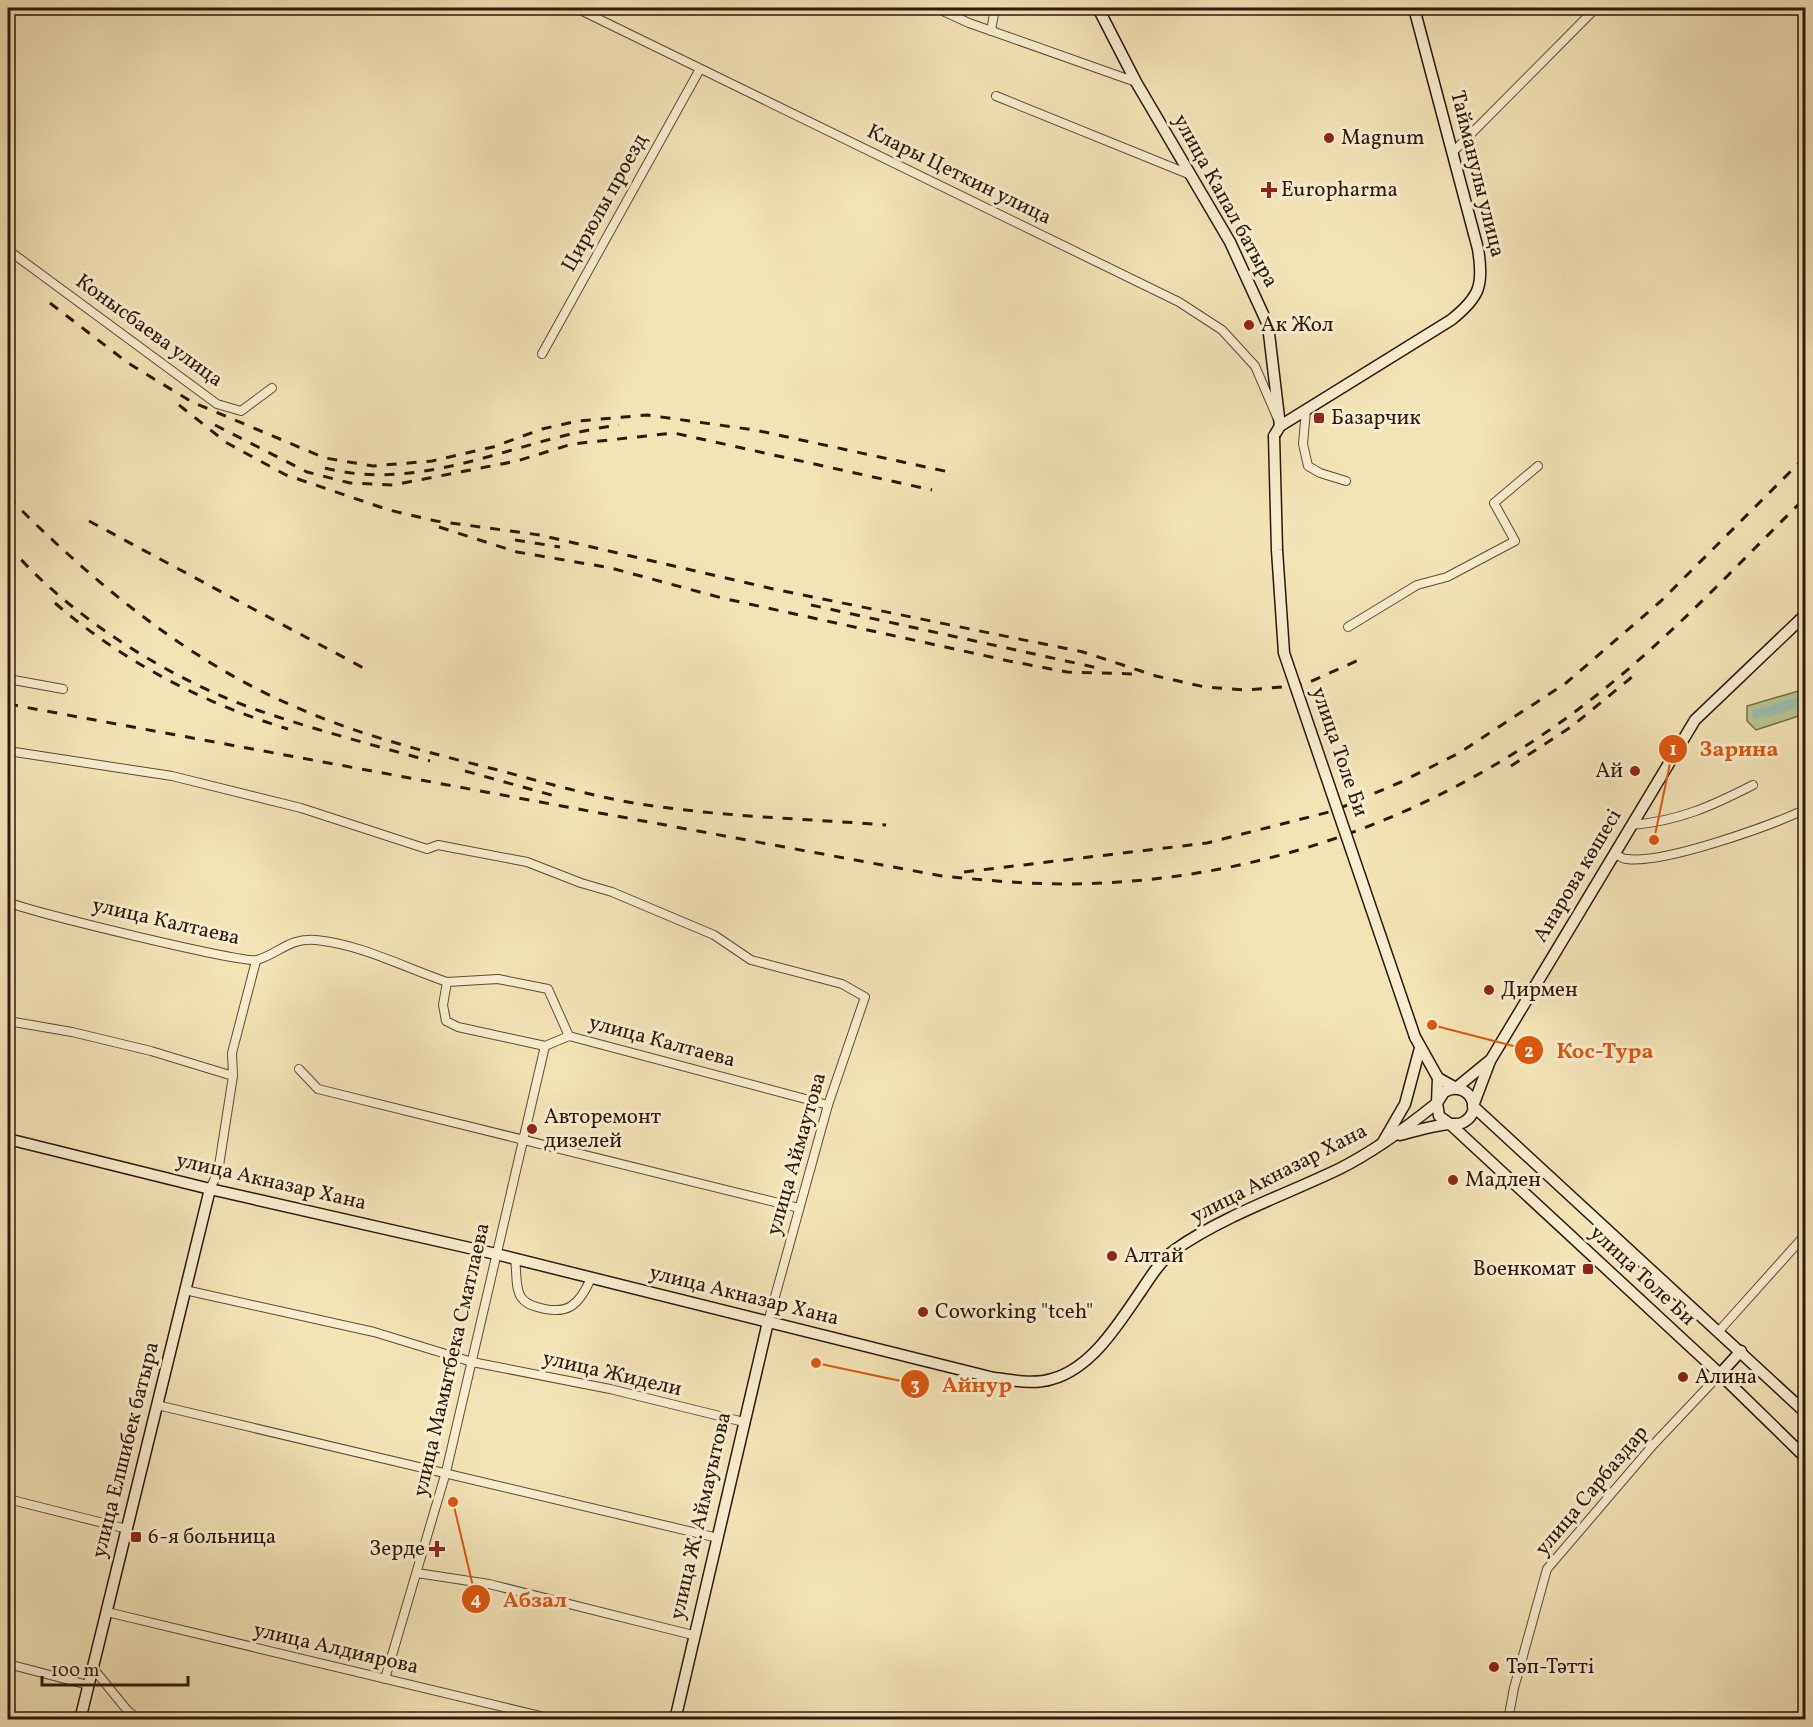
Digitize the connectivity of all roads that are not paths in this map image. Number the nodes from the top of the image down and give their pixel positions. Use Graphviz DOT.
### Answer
graph roads {
  1 [pos="576,8"];
  2 [pos="936,8"];
  3 [pos="994,8"];
  4 [pos="1098,8"];
  5 [pos="1414,8"];
  6 [pos="1596,8"];
  7 [pos="992,31"];
  8 [pos="700,69"];
  9 [pos="1136,82"];
  10 [pos="996,96"];
  11 [pos="1452,153"];
  12 [pos="1191,175"];
  13 [pos="8,250"];
  14 [pos="542,354"];
  15 [pos="272,387"];
  16 [pos="1306,410"];
  17 [pos="1280,426"];
  18 [pos="1538,466"];
  19 [pos="1346,481"];
  20 [pos="1806,614"];
  21 [pos="1348,627"];
  22 [pos="8,679"];
  23 [pos="63,689"];
  24 [pos="8,752"];
  25 [pos="1754,785"];
  26 [pos="1806,809"];
  27 [pos="1632,825"];
  28 [pos="1615,853"];
  29 [pos="8,902"];
  30 [pos="256,961"];
  31 [pos="447,982"];
  32 [pos="8,1021"];
  33 [pos="569,1036"];
  34 [pos="545,1046"];
  35 [pos="1420,1048"];
  36 [pos="1490,1061"];
  37 [pos="299,1069"];
  38 [pos="233,1076"];
  39 [pos="1438,1078"];
  40 [pos="1456,1088"];
  41 [pos="1437,1102"];
  42 [pos="828,1105"];
  43 [pos="1473,1106"];
  44 [pos="1450,1124"];
  45 [pos="1397,1136"];
  46 [pos="8,1139"];
  47 [pos="523,1140"];
  48 [pos="1382,1144"];
  49 [pos="210,1189"];
  50 [pos="799,1208"];
  51 [pos="1806,1234"];
  52 [pos="496,1254"];
  53 [pos="516,1260"];
  54 [pos="591,1278"];
  55 [pos="185,1290"];
  56 [pos="768,1323"];
  57 [pos="1719,1331"];
  58 [pos="1740,1351"];
  59 [pos="472,1362"];
  60 [pos="1720,1374"];
  61 [pos="157,1405"];
  62 [pos="1806,1413"];
  63 [pos="744,1422"];
  64 [pos="1806,1458"];
  65 [pos="446,1472"];
  66 [pos="8,1499"];
  67 [pos="127,1529"];
  68 [pos="718,1538"];
  69 [pos="417,1573"];
  70 [pos="107,1612"];
  71 [pos="693,1635"];
  72 [pos="8,1664"];
  73 [pos="93,1667"];
  74 [pos="386,1679"];
  75 [pos="88,1685"];
  76 [pos="80,1719"];
  77 [pos="139,1719"];
  78 [pos="557,1719"];
  79 [pos="675,1719"];
  80 [pos="1508,1719"];
  1 -- 8 [label="street, Клары Цеткин улица"];
  2 -- 7 [label="street"];
  3 -- 7 [label="street"];
  4 -- 9 [label="main road, улица Капал батыра"];
  5 -- 11 [label="main road, Тайманулы улица"];
  6 -- 11 [label="street"];
  7 -- 9 [label="street"];
  8 -- 14 [label="street, Цирюлы проезд"];
  8 -- 17 [label="street, Клары Цеткин улица"];
  9 -- 12 [label="main road, улица Капал батыра"];
  10 -- 12 [label="street"];
  11 -- 16 [label="main road, Тайманулы улица"];
  12 -- 17 [label="main road, улица Капал батыра"];
  13 -- 15 [label="street, Конысбаева улица"];
  16 -- 17 [label="main road, Тайманулы улица"];
  16 -- 19 [label="street"];
  17 -- 35 [label="main road, улица Толе Би, bridge"];
  18 -- 21 [label="street"];
  20 -- 27 [label="main road, Анарова көшесі"];
  22 -- 23 [label="street"];
  24 -- 42 [label="street, улица Аймаутова"];
  25 -- 27 [label="street"];
  26 -- 28 [label="street"];
  27 -- 28 [label="main road, Анарова көшесі"];
  28 -- 36 [label="main road, Анарова көшесі"];
  29 -- 30 [label="street, улица Калтаева"];
  30 -- 31 [label="street, улица Калтаева"];
  30 -- 38 [label="street"];
  31 -- 33 [label="street"];
  31 -- 34 [label="street"];
  32 -- 38 [label="street"];
  33 -- 34 [label="street, улица Калтаева"];
  33 -- 42 [label="street, улица Калтаева"];
  34 -- 47 [label="street, улица Мамытбека Сматлаева"];
  35 -- 39 [label="main road, улица Толе Би"];
  35 -- 48 [label="main road"];
  36 -- 40 [label="main road"];
  36 -- 43 [label="main road"];
  37 -- 47 [label="street"];
  38 -- 49 [label="street"];
  39 -- 40 [label="main road, улица Толе Би"];
  39 -- 41 [label="main road"];
  40 -- 41 [label="main road"];
  40 -- 43 [label="main road"];
  41 -- 44 [label="main road"];
  41 -- 45 [label="main road, улица Акназар Хана"];
  42 -- 50 [label="street, улица Аймаутова"];
  43 -- 44 [label="main road"];
  43 -- 57 [label="main road, улица Толе Би"];
  44 -- 45 [label="main road, улица Акназар Хана"];
  44 -- 60 [label="main road, улица Толе Би"];
  45 -- 48 [label="main road, улица Акназар Хана"];
  46 -- 49 [label="main road, улица Акназар Хана"];
  47 -- 50 [label="street"];
  47 -- 52 [label="street, улица Мамытбека Сматлаева"];
  48 -- 56 [label="main road, улица Акназар Хана"];
  49 -- 52 [label="main road, улица Акназар Хана"];
  49 -- 55 [label="main road, улица Елшибек батыра"];
  50 -- 56 [label="street, улица Аймаутова"];
  51 -- 57 [label="street"];
  52 -- 53 [label="main road, улица Акназар Хана"];
  52 -- 59 [label="street, улица Мамытбека Сматлаева"];
  53 -- 54 [label="main road, улица Акназар Хана"];
  53 -- 54 [label="street"];
  54 -- 56 [label="main road, улица Акназар Хана"];
  55 -- 59 [label="street, улица Жидели"];
  55 -- 61 [label="main road, улица Елшибек батыра"];
  56 -- 63 [label="main road, улица Ж. Аймауытова"];
  57 -- 58 [label="main road, улица Толе Би"];
  58 -- 60 [label="main road"];
  58 -- 62 [label="main road, улица Толе Би"];
  59 -- 63 [label="street, улица Жидели"];
  59 -- 65 [label="street, улица Мамытбека Сматлаева"];
  60 -- 64 [label="main road, улица Толе Би"];
  60 -- 80 [label="street, улица Сарбаздар"];
  61 -- 65 [label="street"];
  61 -- 67 [label="main road, улица Елшибек батыра"];
  63 -- 68 [label="main road, улица Ж. Аймауытова"];
  65 -- 68 [label="street"];
  65 -- 69 [label="street, улица Мамытбека Сматлаева"];
  66 -- 67 [label="street"];
  67 -- 70 [label="main road, улица Елшибек батыра"];
  68 -- 71 [label="main road, улица Ж. Аймауытова"];
  69 -- 71 [label="street"];
  69 -- 74 [label="street, улица Мамытбека Сматлаева"];
  70 -- 73 [label="main road, улица Елшибек батыра"];
  70 -- 74 [label="street, улица Алдиярова"];
  71 -- 79 [label="main road, улица Ж. Аймауытова"];
  72 -- 75 [label="street"];
  73 -- 75 [label="main road, улица Елшибек батыра"];
  73 -- 77 [label="street"];
  74 -- 78 [label="street, улица Алдиярова"];
  75 -- 76 [label="main road, улица Елшибек батыра"];
}
